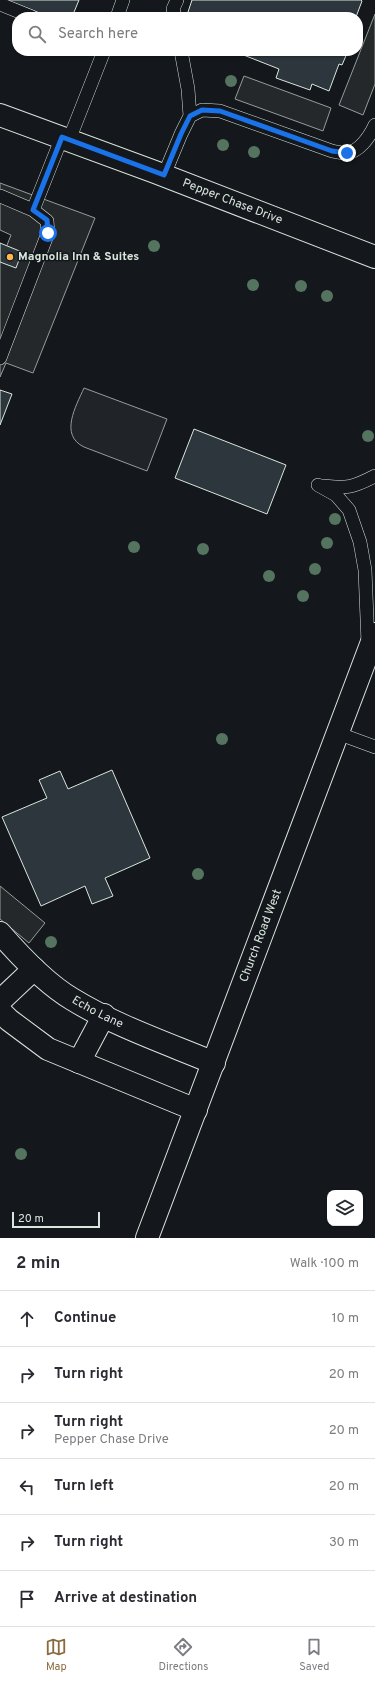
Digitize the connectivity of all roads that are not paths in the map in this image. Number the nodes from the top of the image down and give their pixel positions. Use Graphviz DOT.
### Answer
graph roads {
  1 [pos="123,0"];
  2 [pos="177,0"];
  3 [pos="0,4"];
  4 [pos="20,12"];
  5 [pos="119,12"];
  6 [pos="174,12"];
  7 [pos="102,56"];
  8 [pos="182,56"];
  9 [pos="0,115"];
  10 [pos="190,116"];
  11 [pos="375,125"];
  12 [pos="66,139"];
  13 [pos="164,175"];
  14 [pos="0,196"];
  15 [pos="33,210"];
  16 [pos="375,257"];
  17 [pos="0,358"];
  18 [pos="375,476"];
  19 [pos="371,643"];
  20 [pos="337,733"];
  21 [pos="375,747"];
  22 [pos="0,933"];
  23 [pos="34,969"];
  24 [pos="0,1001"];
  25 [pos="0,1011"];
  26 [pos="104,1015"];
  27 [pos="79,1062"];
  28 [pos="214,1063"];
  29 [pos="196,1110"];
  30 [pos="147,1238"];
  1 -- 5 [label="lane"];
  2 -- 6 [label="lane"];
  3 -- 4 [label="lane"];
  7 -- 12 [label="lane"];
  8 -- 10 [label="lane"];
  9 -- 12 [label="street, Pepper Chase Drive"];
  10 -- 11 [label="lane"];
  10 -- 13 [label="lane"];
  12 -- 13 [label="street, Pepper Chase Drive"];
  12 -- 15 [label="lane"];
  13 -- 16 [label="street, Pepper Chase Drive"];
  14 -- 15 [label="lane"];
  15 -- 17 [label="lane"];
  18 -- 19 [label="lane"];
  19 -- 20 [label="street, Church Road West"];
  20 -- 21 [label="lane"];
  20 -- 28 [label="street, Church Road West"];
  22 -- 23 [label="street, Echo Lane"];
  23 -- 24 [label="street"];
  23 -- 26 [label="street, Echo Lane"];
  25 -- 27 [label="street"];
  26 -- 27 [label="street"];
  26 -- 28 [label="street, Echo Lane"];
  27 -- 29 [label="street"];
  28 -- 29 [label="street, Church Road West"];
  29 -- 30 [label="street, Church Road West"];
}
